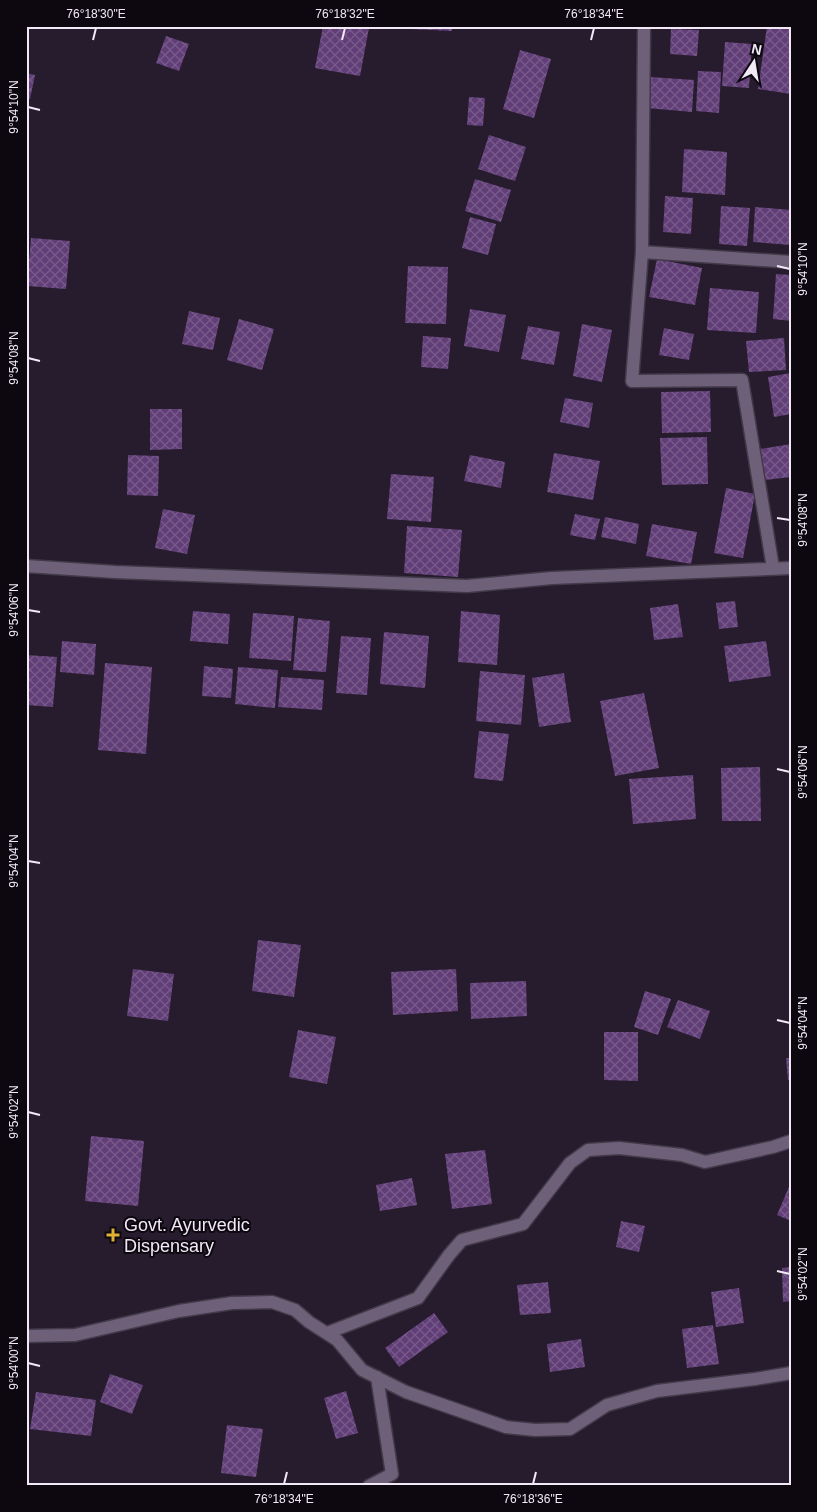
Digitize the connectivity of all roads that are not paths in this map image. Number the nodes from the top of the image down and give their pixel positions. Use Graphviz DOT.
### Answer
graph roads {
  1 [pos="644,26"];
  2 [pos="642,252"];
  3 [pos="791,262"];
  4 [pos="26,566"];
  5 [pos="773,568"];
  6 [pos="791,568"];
  7 [pos="791,1141"];
  8 [pos="327,1333"];
  9 [pos="26,1336"];
  10 [pos="791,1372"];
  11 [pos="377,1377"];
  12 [pos="368,1486"];
  1 -- 2 [label="street"];
  2 -- 3 [label="street"];
  2 -- 5 [label="street"];
  4 -- 5 [label="street"];
  5 -- 6 [label="street"];
  7 -- 8 [label="street"];
  8 -- 9 [label="street"];
  8 -- 11 [label="street"];
  10 -- 11 [label="street"];
  11 -- 12 [label="street"];
}
